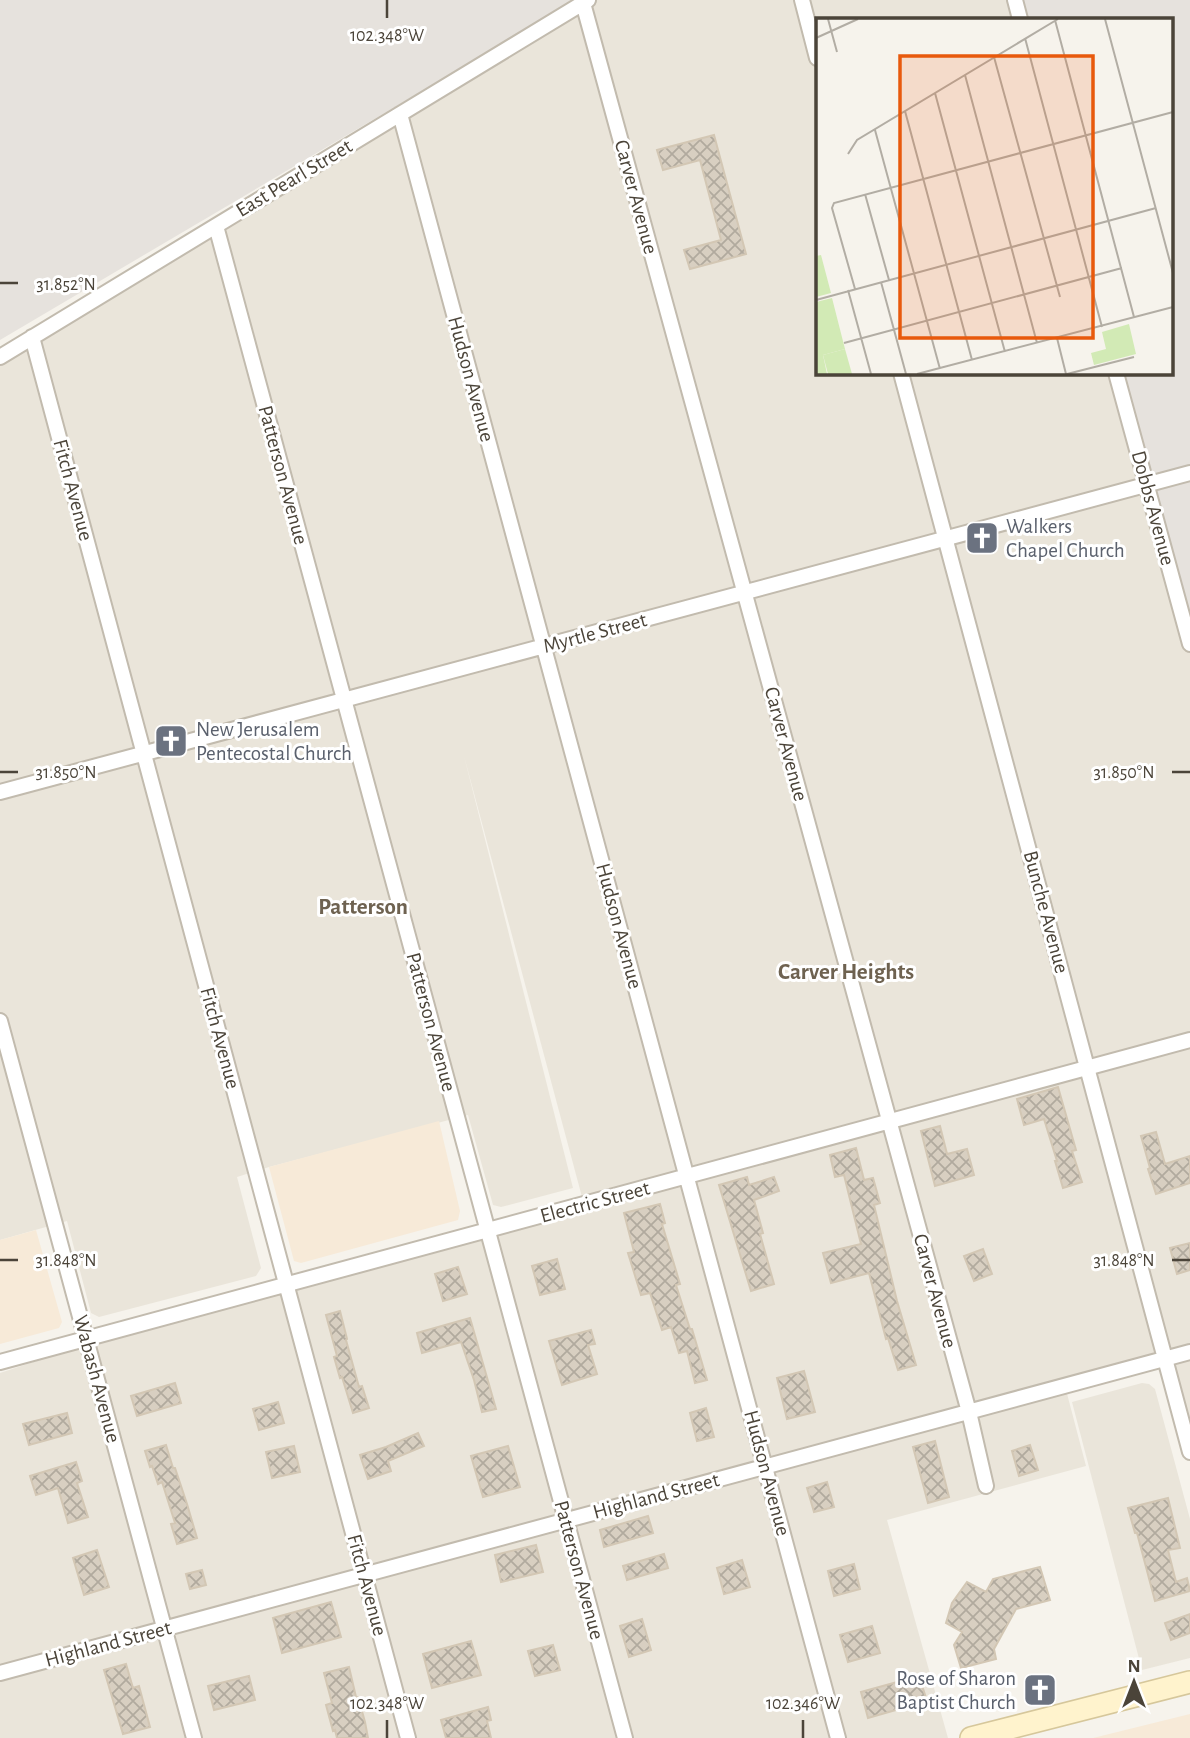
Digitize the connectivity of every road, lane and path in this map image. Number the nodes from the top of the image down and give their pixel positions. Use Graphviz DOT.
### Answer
graph roads {
  1 [pos="802,0"];
  2 [pos="1015,0"];
  3 [pos="585,1"];
  4 [pos="1020,18"];
  5 [pos="816,54"];
  6 [pos="400,114"];
  7 [pos="216,226"];
  8 [pos="32,337"];
  9 [pos="0,357"];
  10 [pos="901,374"];
  11 [pos="1116,374"];
  12 [pos="1190,474"];
  13 [pos="1147,485"];
  14 [pos="946,539"];
  15 [pos="744,593"];
  16 [pos="1190,644"];
  17 [pos="544,647"];
  18 [pos="344,700"];
  19 [pos="144,754"];
  20 [pos="0,792"];
  21 [pos="0,1021"];
  22 [pos="1190,1040"];
  23 [pos="1087,1068"];
  24 [pos="889,1122"];
  25 [pos="687,1177"];
  26 [pos="488,1231"];
  27 [pos="287,1285"];
  28 [pos="86,1340"];
  29 [pos="1190,1352"];
  30 [pos="1165,1359"];
  31 [pos="0,1362"];
  32 [pos="969,1412"];
  33 [pos="1190,1451"];
  34 [pos="765,1466"];
  35 [pos="986,1486"];
  36 [pos="566,1520"];
  37 [pos="364,1575"];
  38 [pos="164,1629"];
  39 [pos="0,1673"];
  40 [pos="1190,1682"];
  41 [pos="194,1738"];
  42 [pos="408,1738"];
  43 [pos="625,1738"];
  44 [pos="838,1738"];
  45 [pos="971,1738"];
  1 -- 5 [label="street"];
  2 -- 4 [label="street"];
  3 -- 6 [label="street, East Pearl Street"];
  3 -- 15 [label="street, Carver Avenue"];
  6 -- 7 [label="street, East Pearl Street"];
  6 -- 17 [label="street, Hudson Avenue"];
  7 -- 8 [label="street, East Pearl Street"];
  7 -- 18 [label="street, Patterson Avenue"];
  8 -- 9 [label="street, East Pearl Street"];
  8 -- 19 [label="street, Fitch Avenue"];
  10 -- 14 [label="street, Bunche Avenue"];
  11 -- 13 [label="street, Dobbs Avenue"];
  12 -- 13 [label="street, Myrtle Street"];
  13 -- 14 [label="street, Myrtle Street"];
  13 -- 16 [label="street, Dobbs Avenue"];
  14 -- 15 [label="street, Myrtle Street"];
  14 -- 23 [label="street, Bunche Avenue"];
  15 -- 17 [label="street, Myrtle Street"];
  15 -- 24 [label="street, Carver Avenue"];
  17 -- 18 [label="street, Myrtle Street"];
  17 -- 25 [label="street, Hudson Avenue"];
  18 -- 19 [label="street, Myrtle Street"];
  18 -- 26 [label="street, Patterson Avenue"];
  19 -- 20 [label="street, Myrtle Street"];
  19 -- 27 [label="street, Fitch Avenue"];
  21 -- 28 [label="street, Wabash Avenue"];
  22 -- 23 [label="street, Electric Street"];
  23 -- 24 [label="street, Electric Street"];
  23 -- 30 [label="street, Bunche Avenue"];
  24 -- 25 [label="street, Electric Street"];
  24 -- 32 [label="street, Carver Avenue"];
  25 -- 26 [label="street, Electric Street"];
  25 -- 34 [label="street, Hudson Avenue"];
  26 -- 27 [label="street, Electric Street"];
  26 -- 36 [label="street, Patterson Avenue"];
  27 -- 28 [label="street, Electric Street"];
  27 -- 37 [label="street, Fitch Avenue"];
  28 -- 31 [label="street, Electric Street"];
  28 -- 38 [label="street, Wabash Avenue"];
  29 -- 30 [label="street, Highland Street"];
  30 -- 32 [label="street, Highland Street"];
  30 -- 33 [label="street, Bunche Avenue"];
  32 -- 34 [label="street, Highland Street"];
  32 -- 35 [label="street, Carver Avenue"];
  34 -- 36 [label="street, Highland Street"];
  34 -- 44 [label="street, Hudson Avenue"];
  36 -- 37 [label="street, Highland Street"];
  36 -- 43 [label="street, Patterson Avenue"];
  37 -- 38 [label="street, Highland Street"];
  37 -- 42 [label="street, Fitch Avenue"];
  38 -- 39 [label="street, Highland Street"];
  38 -- 41 [label="street, Wabash Avenue"];
  40 -- 45 [label="main road"];
}
